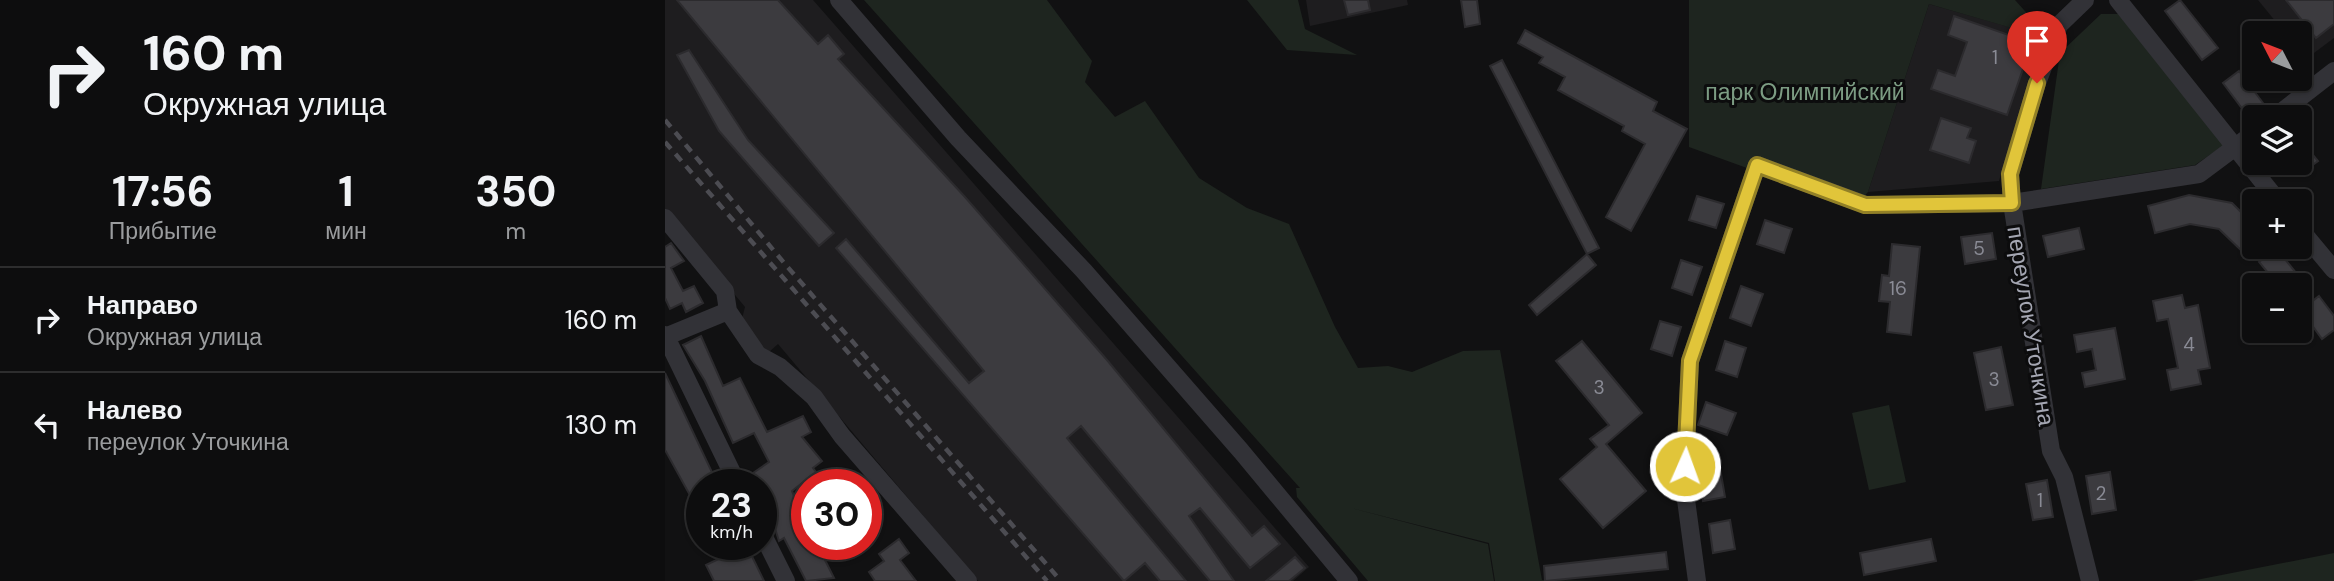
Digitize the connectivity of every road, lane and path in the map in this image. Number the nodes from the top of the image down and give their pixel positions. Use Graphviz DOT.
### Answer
graph roads {
  1 [pos="839,0"];
  2 [pos="2084,0"];
  3 [pos="2118,0"];
  4 [pos="2334,71"];
  5 [pos="2290,105"];
  6 [pos="2242,142"];
  7 [pos="2235,148"];
  8 [pos="2268,189"];
  9 [pos="2012,203"];
  10 [pos="665,218"];
  11 [pos="2312,244"];
  12 [pos="2334,270"];
  13 [pos="728,311"];
  14 [pos="665,336"];
  15 [pos="731,469"];
  16 [pos="776,560"];
  17 [pos="786,581"];
  18 [pos="968,581"];
  19 [pos="1349,581"];
  20 [pos="1697,581"];
  21 [pos="2090,581"];
  1 -- 19 [label="street"];
  2 -- 9 [label="street, переулок Уточкина"];
  3 -- 7 [label="street"];
  4 -- 5 [label="street"];
  6 -- 7 [label="street"];
  7 -- 8 [label="street"];
  7 -- 9 [label="street"];
  9 -- 20 [label="street"];
  9 -- 21 [label="street, переулок Уточкина"];
  10 -- 13 [label="street"];
  11 -- 12 [label="street"];
  13 -- 14 [label="street"];
  13 -- 18 [label="street"];
  14 -- 15 [label="street"];
  16 -- 17 [label="street"];
}
